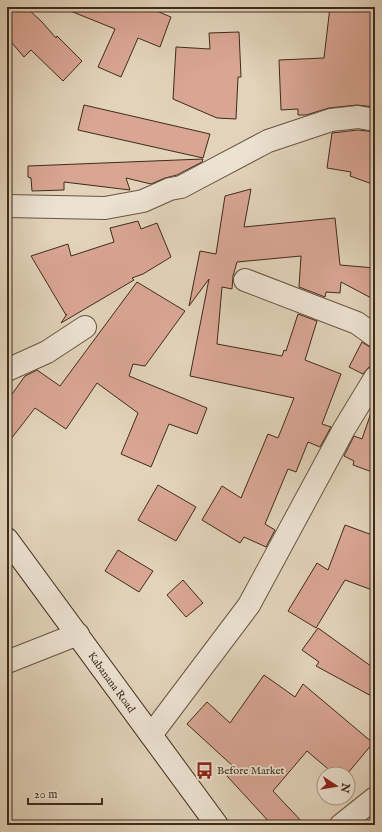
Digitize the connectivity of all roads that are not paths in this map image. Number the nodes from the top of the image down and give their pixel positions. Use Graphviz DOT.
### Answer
graph roads {
  1 [pos="375,120"];
  2 [pos="7,206"];
  3 [pos="245,280"];
  4 [pos="85,327"];
  5 [pos="375,336"];
  6 [pos="7,370"];
  7 [pos="375,378"];
  8 [pos="7,539"];
  9 [pos="78,634"];
  10 [pos="7,662"];
  11 [pos="151,735"];
  12 [pos="375,798"];
  13 [pos="217,825"];
  14 [pos="341,825"];
  1 -- 2 [label="street"];
  3 -- 5 [label="street"];
  4 -- 6 [label="street"];
  7 -- 11 [label="street"];
  8 -- 9 [label="street, Kabanana Road"];
  9 -- 10 [label="street"];
  9 -- 11 [label="street, Kabanana Road"];
  11 -- 13 [label="street, Kabanana Road"];
  12 -- 14 [label="street"];
}
